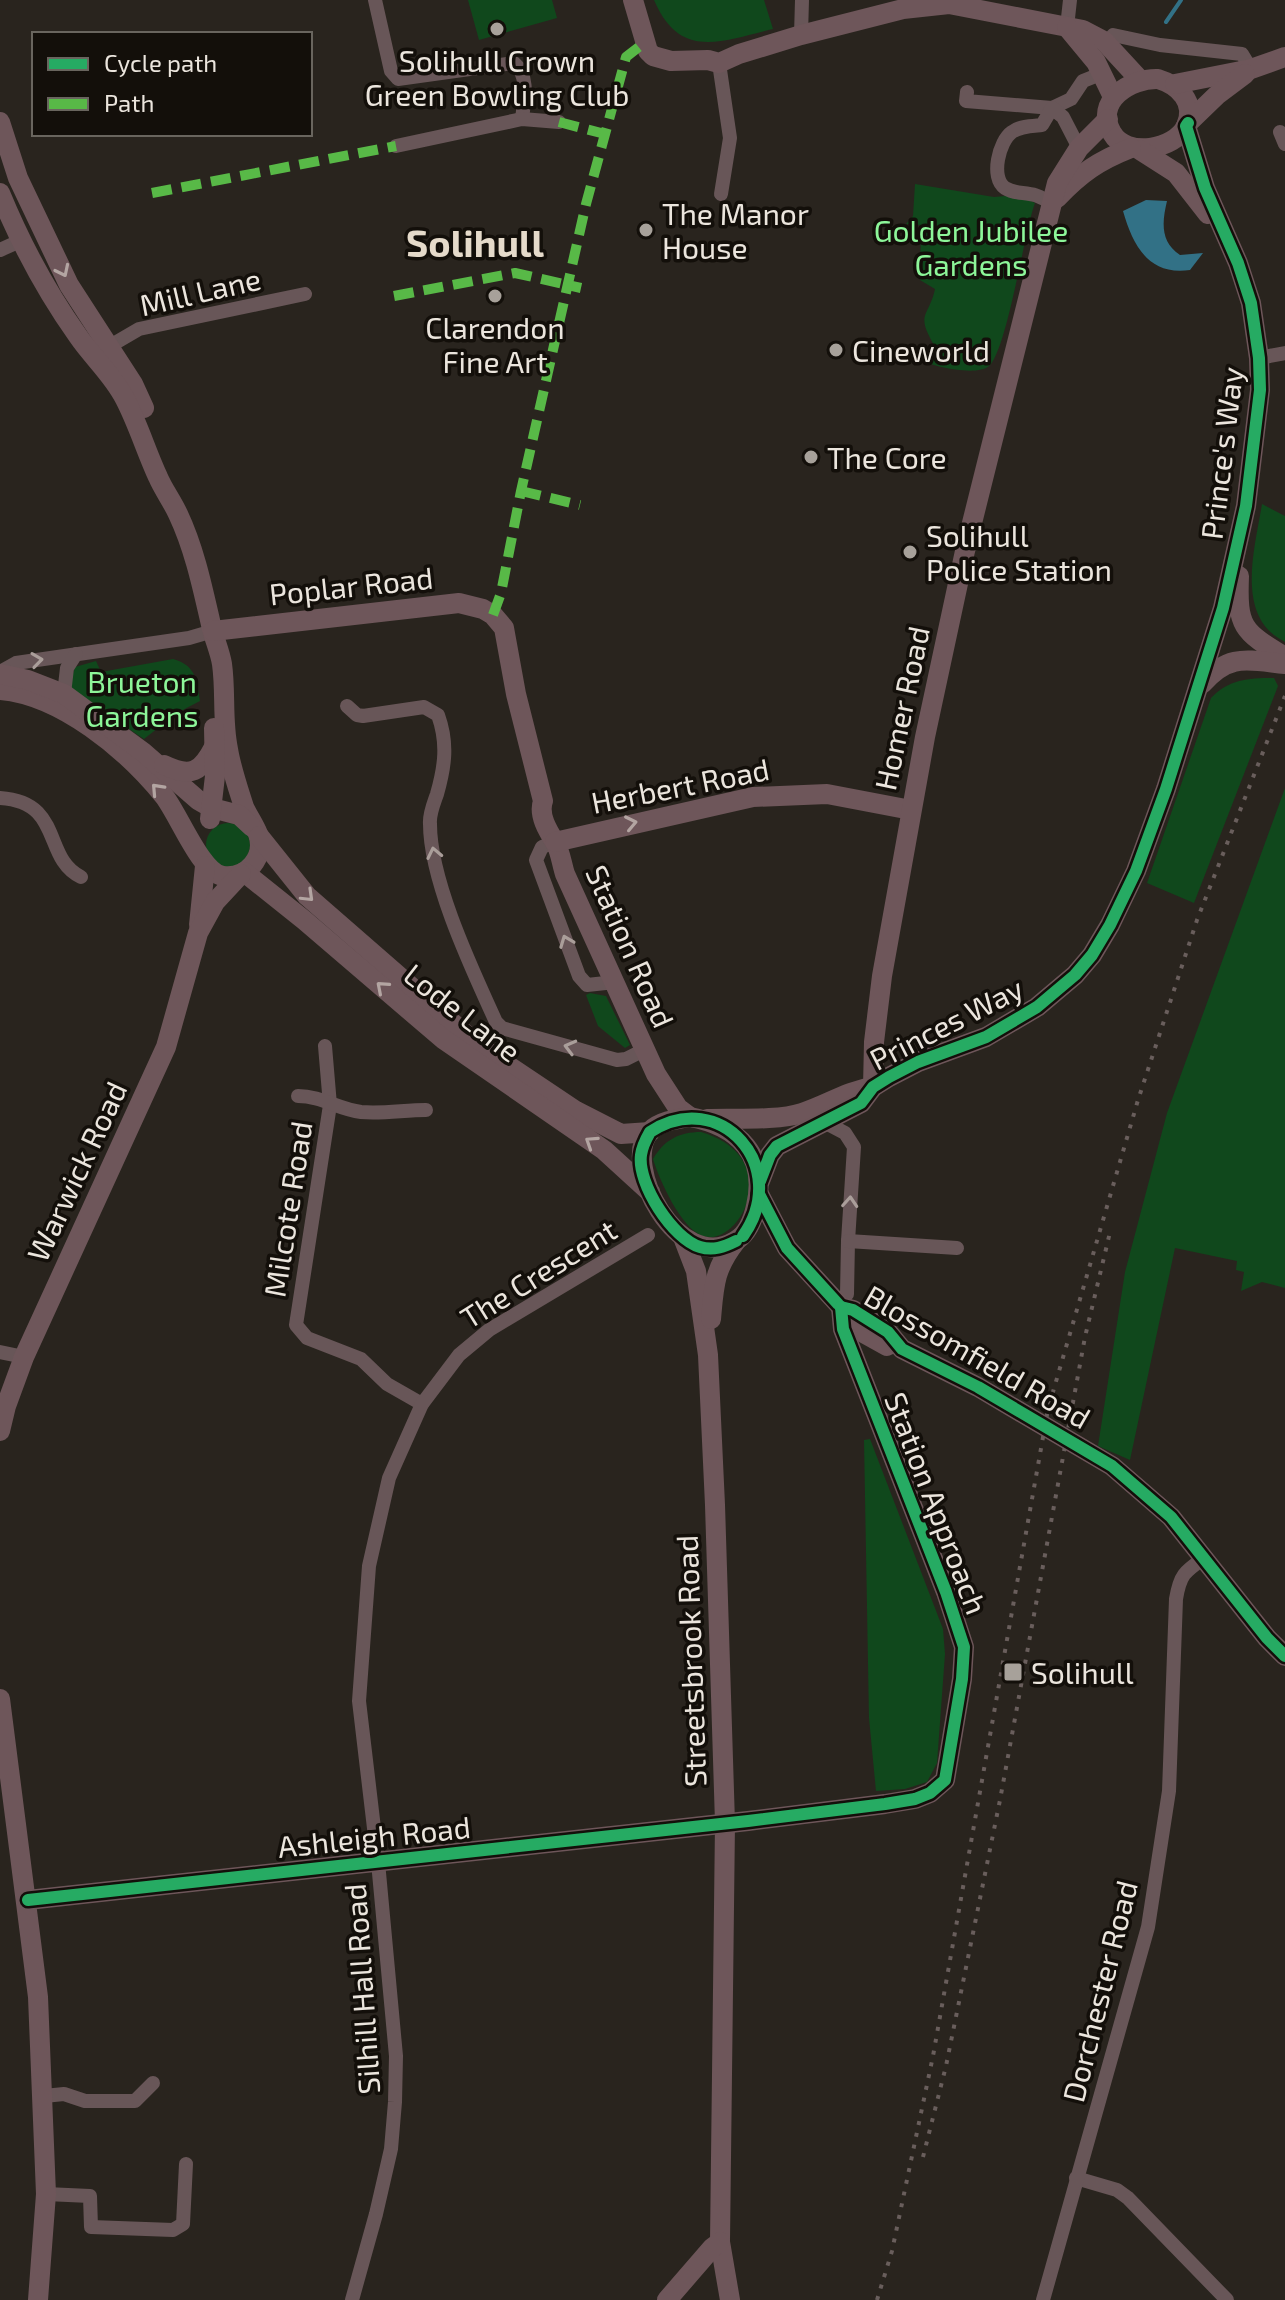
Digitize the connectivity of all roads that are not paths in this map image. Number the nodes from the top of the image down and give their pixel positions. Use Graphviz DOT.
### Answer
graph roads {
  1 [pos="375,0"];
  2 [pos="633,0"];
  3 [pos="802,0"];
  4 [pos="1070,0"];
  5 [pos="1067,27"];
  6 [pos="801,35"];
  7 [pos="1113,35"];
  8 [pos="1285,57"];
  9 [pos="719,63"];
  10 [pos="1251,69"];
  11 [pos="1103,73"];
  12 [pos="1140,80"];
  13 [pos="1175,84"];
  14 [pos="967,92"];
  15 [pos="1113,97"];
  16 [pos="1052,108"];
  17 [pos="522,119"];
  18 [pos="1108,119"];
  19 [pos="0,122"];
  20 [pos="559,122"];
  21 [pos="1187,125"];
  22 [pos="396,146"];
  23 [pos="1079,148"];
  24 [pos="1135,149"];
  25 [pos="4,155"];
  26 [pos="0,193"];
  27 [pos="721,194"];
  28 [pos="1051,204"];
  29 [pos="31,236"];
  30 [pos="1226,236"];
  31 [pos="0,250"];
  32 [pos="305,294"];
  33 [pos="101,351"];
  34 [pos="1284,355"];
  35 [pos="1259,358"];
  36 [pos="1240,532"];
  37 [pos="493,615"];
  38 [pos="213,631"];
  39 [pos="1213,639"];
  40 [pos="76,654"];
  41 [pos="1285,661"];
  42 [pos="0,673"];
  43 [pos="1198,689"];
  44 [pos="0,690"];
  45 [pos="64,694"];
  46 [pos="347,706"];
  47 [pos="214,747"];
  48 [pos="150,758"];
  49 [pos="0,798"];
  50 [pos="911,810"];
  51 [pos="217,814"];
  52 [pos="257,832"];
  53 [pos="555,842"];
  54 [pos="202,860"];
  55 [pos="242,873"];
  56 [pos="81,877"];
  57 [pos="1110,925"];
  58 [pos="198,933"];
  59 [pos="615,982"];
  60 [pos="874,1042"];
  61 [pos="325,1046"];
  62 [pos="644,1050"];
  63 [pos="913,1065"];
  64 [pos="656,1074"];
  65 [pos="873,1087"];
  66 [pos="298,1096"];
  67 [pos="330,1105"];
  68 [pos="426,1110"];
  69 [pos="763,1117"];
  70 [pos="696,1118"];
  71 [pos="826,1123"];
  72 [pos="653,1130"];
  73 [pos="759,1187"];
  74 [pos="650,1192"];
  75 [pos="648,1235"];
  76 [pos="740,1238"];
  77 [pos="684,1240"];
  78 [pos="848,1241"];
  79 [pos="787,1248"];
  80 [pos="957,1248"];
  81 [pos="839,1306"];
  82 [pos="0,1352"];
  83 [pos="708,1355"];
  84 [pos="24,1357"];
  85 [pos="422,1404"];
  86 [pos="0,1431"];
  87 [pos="1204,1558"];
  88 [pos="1285,1656"];
  89 [pos="0,1699"];
  90 [pos="725,1823"];
  91 [pos="378,1862"];
  92 [pos="28,1900"];
  93 [pos="153,2083"];
  94 [pos="44,2096"];
  95 [pos="186,2164"];
  96 [pos="1076,2178"];
  97 [pos="46,2194"];
  98 [pos="720,2242"];
  99 [pos="38,2300"];
  100 [pos="352,2300"];
  101 [pos="667,2300"];
  102 [pos="730,2300"];
  103 [pos="1043,2300"];
  104 [pos="1227,2300"];
  1 -- 17 [label="street"];
  2 -- 9 [label="street"];
  3 -- 6 [label="street"];
  4 -- 5 [label="street"];
  5 -- 6 [label="street"];
  5 -- 11 [label="street"];
  5 -- 12 [label="street"];
  6 -- 9 [label="street"];
  7 -- 10 [label="street"];
  8 -- 10 [label="street"];
  9 -- 27 [label="street"];
  10 -- 13 [label="street"];
  10 -- 21 [label="street"];
  11 -- 15 [label="street"];
  11 -- 16 [label="street"];
  12 -- 13 [label="street"];
  12 -- 15 [label="street"];
  13 -- 21 [label="street"];
  14 -- 16 [label="street"];
  15 -- 18 [label="street"];
  16 -- 23 [label="street"];
  16 -- 28 [label="street"];
  17 -- 20 [label="street"];
  17 -- 22 [label="street"];
  18 -- 23 [label="street, Homer Road"];
  18 -- 24 [label="street"];
  19 -- 25 [label="street"];
  21 -- 24 [label="street"];
  21 -- 30 [label="street, Prince's Way"];
  23 -- 28 [label="street, Homer Road"];
  24 -- 28 [label="street"];
  24 -- 30 [label="street, Prince's Way"];
  25 -- 29 [label="street"];
  26 -- 29 [label="street"];
  28 -- 50 [label="street, Homer Road"];
  29 -- 31 [label="street"];
  29 -- 33 [label="street"];
  30 -- 35 [label="street, Prince's Way"];
  32 -- 33 [label="street, Mill Lane"];
  33 -- 38 [label="street"];
  34 -- 35 [label="street"];
  35 -- 36 [label="street, Prince's Way"];
  36 -- 39 [label="street, Prince's Way"];
  36 -- 41 [label="street"];
  37 -- 38 [label="street, Poplar Road"];
  37 -- 53 [label="street, Station Road"];
  38 -- 40 [label="street"];
  38 -- 47 [label="street"];
  38 -- 52 [label="street"];
  39 -- 41 [label="street"];
  39 -- 43 [label="street, Prince's Way"];
  42 -- 40 [label="street, one-way"];
  40 -- 45 [label="street"];
  41 -- 43 [label="street"];
  42 -- 45 [label="street"];
  43 -- 57 [label="street, Prince's Way"];
  54 -- 44 [label="street, one-way"];
  45 -- 48 [label="street"];
  62 -- 46 [label="street, one-way"];
  47 -- 48 [label="street"];
  47 -- 51 [label="street"];
  48 -- 51 [label="street"];
  49 -- 56 [label="street"];
  53 -- 50 [label="street, Herbert Road, one-way"];
  50 -- 60 [label="street, Homer Road"];
  51 -- 52 [label="street"];
  51 -- 54 [label="street"];
  52 -- 55 [label="street"];
  52 -- 72 [label="street, Lode Lane, one-way"];
  53 -- 59 [label="street, Station Road"];
  59 -- 53 [label="street, one-way"];
  54 -- 55 [label="street"];
  54 -- 58 [label="street, Warwick Road"];
  55 -- 58 [label="street, Warwick Road"];
  74 -- 55 [label="street, Lode Lane, one-way"];
  57 -- 63 [label="street, Princes Way"];
  58 -- 84 [label="street, Warwick Road"];
  59 -- 62 [label="street, Station Road"];
  60 -- 63 [label="street"];
  60 -- 65 [label="street, Homer Road"];
  60 -- 69 [label="street"];
  61 -- 67 [label="street, Milcote Road"];
  62 -- 64 [label="street, Station Road"];
  63 -- 65 [label="street, Princes Way"];
  64 -- 70 [label="street, Station Road"];
  64 -- 72 [label="street, Station Road"];
  65 -- 69 [label="street, Princes Way"];
  65 -- 71 [label="street, Princes Way"];
  66 -- 67 [label="street"];
  67 -- 68 [label="street"];
  67 -- 85 [label="street, Milcote Road"];
  69 -- 70 [label="street, Princes Way"];
  70 -- 72 [label="street"];
  70 -- 73 [label="street"];
  71 -- 73 [label="street, Princes Way"];
  78 -- 71 [label="street, one-way"];
  72 -- 74 [label="street"];
  73 -- 76 [label="street"];
  73 -- 79 [label="street, Blossomfield Road"];
  74 -- 77 [label="street"];
  75 -- 85 [label="street, The Crescent"];
  76 -- 77 [label="street"];
  76 -- 79 [label="street"];
  76 -- 83 [label="street, Streetsbrook Road"];
  77 -- 83 [label="street, Streetsbrook Road"];
  78 -- 80 [label="street"];
  78 -- 81 [label="street"];
  79 -- 81 [label="street, Blossomfield Road"];
  81 -- 87 [label="street, Blossomfield Road"];
  81 -- 90 [label="street, Station Approach"];
  82 -- 84 [label="street"];
  83 -- 90 [label="street, Streetsbrook Road"];
  84 -- 86 [label="street, Warwick Road"];
  85 -- 91 [label="street, The Crescent"];
  87 -- 88 [label="street, Blossomfield Road"];
  87 -- 96 [label="street, Dorchester Road"];
  89 -- 92 [label="street"];
  90 -- 91 [label="street, Ashleigh Road"];
  90 -- 98 [label="street, Streetsbrook Road"];
  91 -- 92 [label="street, Ashleigh Road"];
  91 -- 100 [label="street, Silhill Hall Road"];
  92 -- 94 [label="street"];
  93 -- 94 [label="street"];
  94 -- 97 [label="street"];
  95 -- 97 [label="street"];
  96 -- 103 [label="street, Dorchester Road"];
  96 -- 104 [label="street"];
  97 -- 99 [label="street"];
  98 -- 101 [label="street"];
  98 -- 102 [label="street, Streetsbrook Road"];
}
